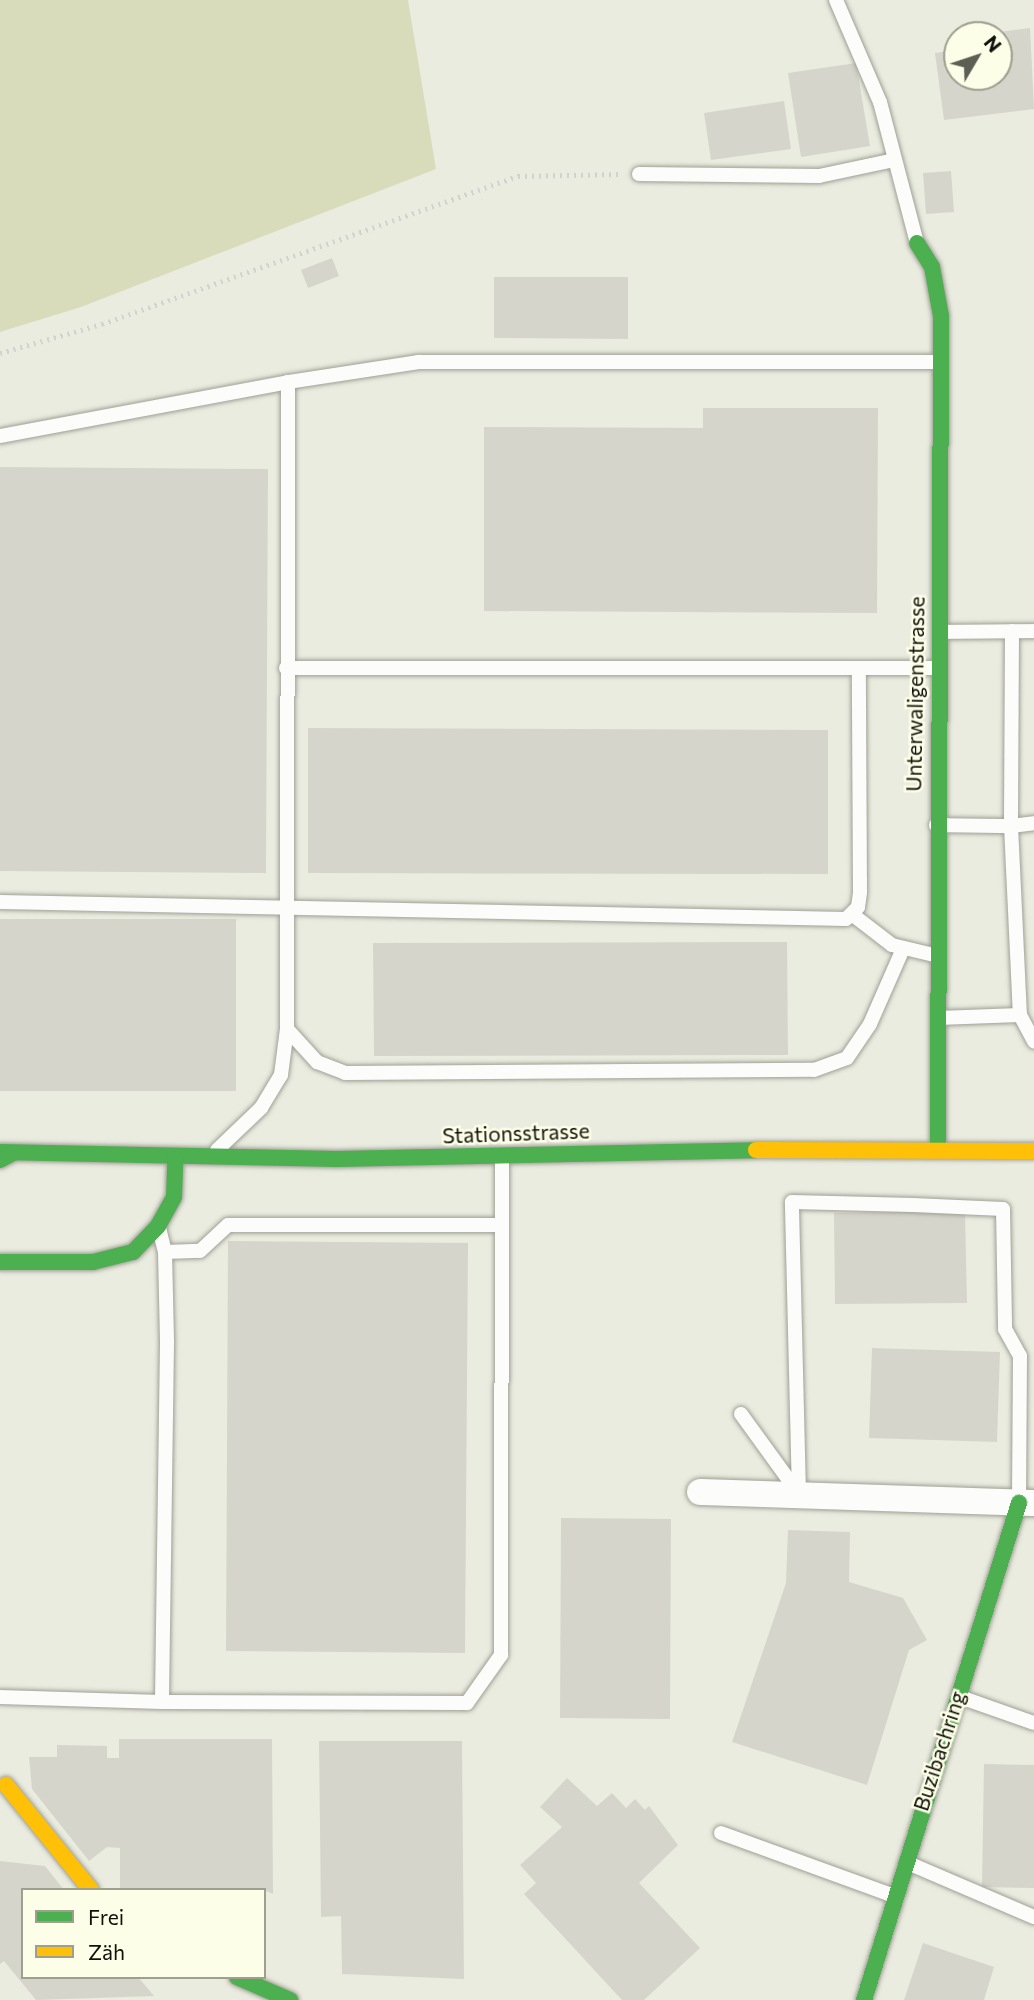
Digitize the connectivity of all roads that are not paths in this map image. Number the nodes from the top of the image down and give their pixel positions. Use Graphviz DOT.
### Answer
graph roads {
  1 [pos="836,0"];
  2 [pos="894,160"];
  3 [pos="639,174"];
  4 [pos="917,243"];
  5 [pos="940,362"];
  6 [pos="288,382"];
  7 [pos="0,436"];
  8 [pos="1012,631"];
  9 [pos="1034,631"];
  10 [pos="938,632"];
  11 [pos="285,668"];
  12 [pos="859,668"];
  13 [pos="939,668"];
  14 [pos="1034,823"];
  15 [pos="935,825"];
  16 [pos="1011,826"];
  17 [pos="0,902"];
  18 [pos="284,911"];
  19 [pos="853,915"];
  20 [pos="903,949"];
  21 [pos="937,956"];
  22 [pos="1020,1015"];
  23 [pos="938,1018"];
  24 [pos="287,1029"];
  25 [pos="1034,1041"];
  26 [pos="938,1149"];
  27 [pos="1034,1151"];
  28 [pos="4,1155"];
  29 [pos="502,1156"];
  30 [pos="174,1158"];
  31 [pos="205,1158"];
  32 [pos="159,1226"];
  33 [pos="502,1226"];
  34 [pos="165,1252"];
  35 [pos="0,1262"];
  36 [pos="741,1414"];
  37 [pos="700,1492"];
  38 [pos="799,1494"];
  39 [pos="1027,1503"];
  40 [pos="957,1696"];
  41 [pos="0,1697"];
  42 [pos="162,1702"];
  43 [pos="1034,1723"];
  44 [pos="6,1785"];
  45 [pos="721,1833"];
  46 [pos="904,1861"];
  47 [pos="89,1888"];
  48 [pos="894,1896"];
  49 [pos="1034,1917"];
  50 [pos="242,1979"];
  51 [pos="290,2000"];
  52 [pos="864,2000"];
  1 -- 2 [label="lane"];
  2 -- 3 [label="lane"];
  2 -- 4 [label="lane"];
  4 -- 5 [label="street, Unterwaligenstrasse"];
  5 -- 6 [label="lane"];
  5 -- 10 [label="street, Unterwaligenstrasse"];
  6 -- 7 [label="lane"];
  6 -- 11 [label="lane"];
  8 -- 9 [label="lane"];
  8 -- 10 [label="lane"];
  8 -- 16 [label="lane"];
  10 -- 13 [label="street, Unterwaligenstrasse"];
  11 -- 12 [label="lane"];
  11 -- 18 [label="lane"];
  12 -- 13 [label="lane"];
  12 -- 19 [label="lane"];
  13 -- 15 [label="street, Unterwaligenstrasse"];
  14 -- 16 [label="lane"];
  15 -- 16 [label="lane"];
  15 -- 21 [label="street, Unterwaligenstrasse"];
  16 -- 22 [label="lane"];
  17 -- 18 [label="lane"];
  18 -- 19 [label="lane"];
  18 -- 24 [label="lane"];
  19 -- 20 [label="lane"];
  20 -- 21 [label="lane"];
  20 -- 24 [label="lane"];
  21 -- 23 [label="street, Unterwaligenstrasse"];
  22 -- 23 [label="lane"];
  22 -- 25 [label="lane"];
  23 -- 26 [label="street, Unterwaligenstrasse"];
  24 -- 31 [label="lane"];
  26 -- 27 [label="street, Stationsstrasse"];
  26 -- 29 [label="street, Stationsstrasse"];
  28 -- 30 [label="street, Stationsstrasse"];
  29 -- 31 [label="street, Stationsstrasse"];
  29 -- 33 [label="lane"];
  30 -- 31 [label="street, Stationsstrasse"];
  30 -- 32 [label="street"];
  32 -- 34 [label="lane"];
  32 -- 35 [label="street"];
  33 -- 34 [label="lane"];
  33 -- 42 [label="lane"];
  34 -- 42 [label="lane"];
  36 -- 38 [label="lane"];
  37 -- 38 [label="street"];
  38 -- 39 [label="street"];
  38 -- 39 [label="lane"];
  39 -- 40 [label="street, Buzibachring"];
  40 -- 43 [label="lane"];
  40 -- 46 [label="street, Buzibachring"];
  41 -- 42 [label="lane"];
  44 -- 47 [label="street"];
  45 -- 48 [label="lane"];
  46 -- 48 [label="street, Buzibachring"];
  46 -- 49 [label="lane"];
  48 -- 52 [label="street, Buzibachring"];
  50 -- 51 [label="street"];
}
